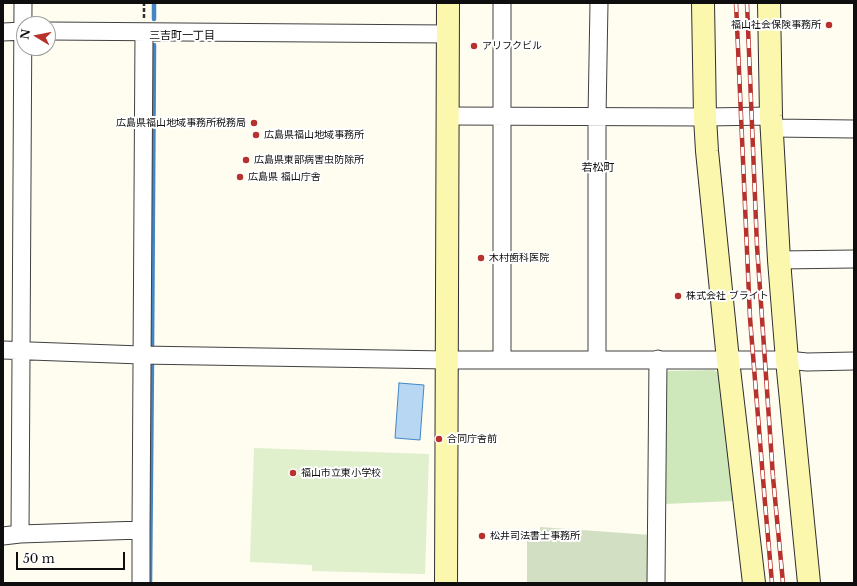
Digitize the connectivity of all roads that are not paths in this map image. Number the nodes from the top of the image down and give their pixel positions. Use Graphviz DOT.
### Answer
graph roads {
  1 [pos="23,3"];
  2 [pos="448,3"];
  3 [pos="502,3"];
  4 [pos="599,3"];
  5 [pos="703,3"];
  6 [pos="770,3"];
  7 [pos="23,16"];
  8 [pos="16,31"];
  9 [pos="56,31"];
  10 [pos="3,32"];
  11 [pos="144,32"];
  12 [pos="448,34"];
  13 [pos="23,56"];
  14 [pos="448,116"];
  15 [pos="502,116"];
  16 [pos="597,117"];
  17 [pos="705,117"];
  18 [pos="772,122"];
  19 [pos="854,129"];
  20 [pos="854,259"];
  21 [pos="779,260"];
  22 [pos="3,350"];
  23 [pos="21,350"];
  24 [pos="148,355"];
  25 [pos="597,359"];
  26 [pos="658,359"];
  27 [pos="448,360"];
  28 [pos="502,360"];
  29 [pos="728,360"];
  30 [pos="787,360"];
  31 [pos="854,361"];
  32 [pos="141,530"];
  33 [pos="20,534"];
  34 [pos="3,536"];
  35 [pos="141,583"];
  36 [pos="446,583"];
  37 [pos="656,583"];
  38 [pos="754,583"];
  39 [pos="809,583"];
  1 -- 7 [label="street"];
  2 -- 12 [label="street"];
  3 -- 15 [label="street"];
  4 -- 16 [label="street"];
  5 -- 17 [label="street"];
  6 -- 18 [label="street"];
  8 -- 10 [label="street"];
  9 -- 11 [label="street"];
  11 -- 12 [label="street"];
  11 -- 24 [label="street"];
  12 -- 14 [label="street"];
  13 -- 23 [label="street"];
  14 -- 15 [label="street"];
  14 -- 27 [label="street"];
  15 -- 16 [label="street"];
  15 -- 28 [label="street"];
  16 -- 17 [label="street"];
  16 -- 25 [label="street"];
  17 -- 18 [label="street"];
  17 -- 29 [label="street"];
  18 -- 19 [label="street"];
  18 -- 21 [label="street"];
  20 -- 21 [label="street"];
  21 -- 30 [label="street"];
  22 -- 23 [label="street"];
  23 -- 24 [label="street"];
  23 -- 33 [label="street"];
  24 -- 27 [label="street"];
  24 -- 32 [label="street"];
  25 -- 26 [label="street"];
  25 -- 28 [label="street"];
  26 -- 29 [label="street"];
  26 -- 37 [label="street"];
  27 -- 28 [label="street"];
  27 -- 36 [label="street"];
  29 -- 30 [label="street"];
  29 -- 38 [label="street"];
  30 -- 31 [label="street"];
  30 -- 39 [label="street"];
  32 -- 33 [label="street"];
  32 -- 35 [label="street"];
  33 -- 34 [label="street"];
}
